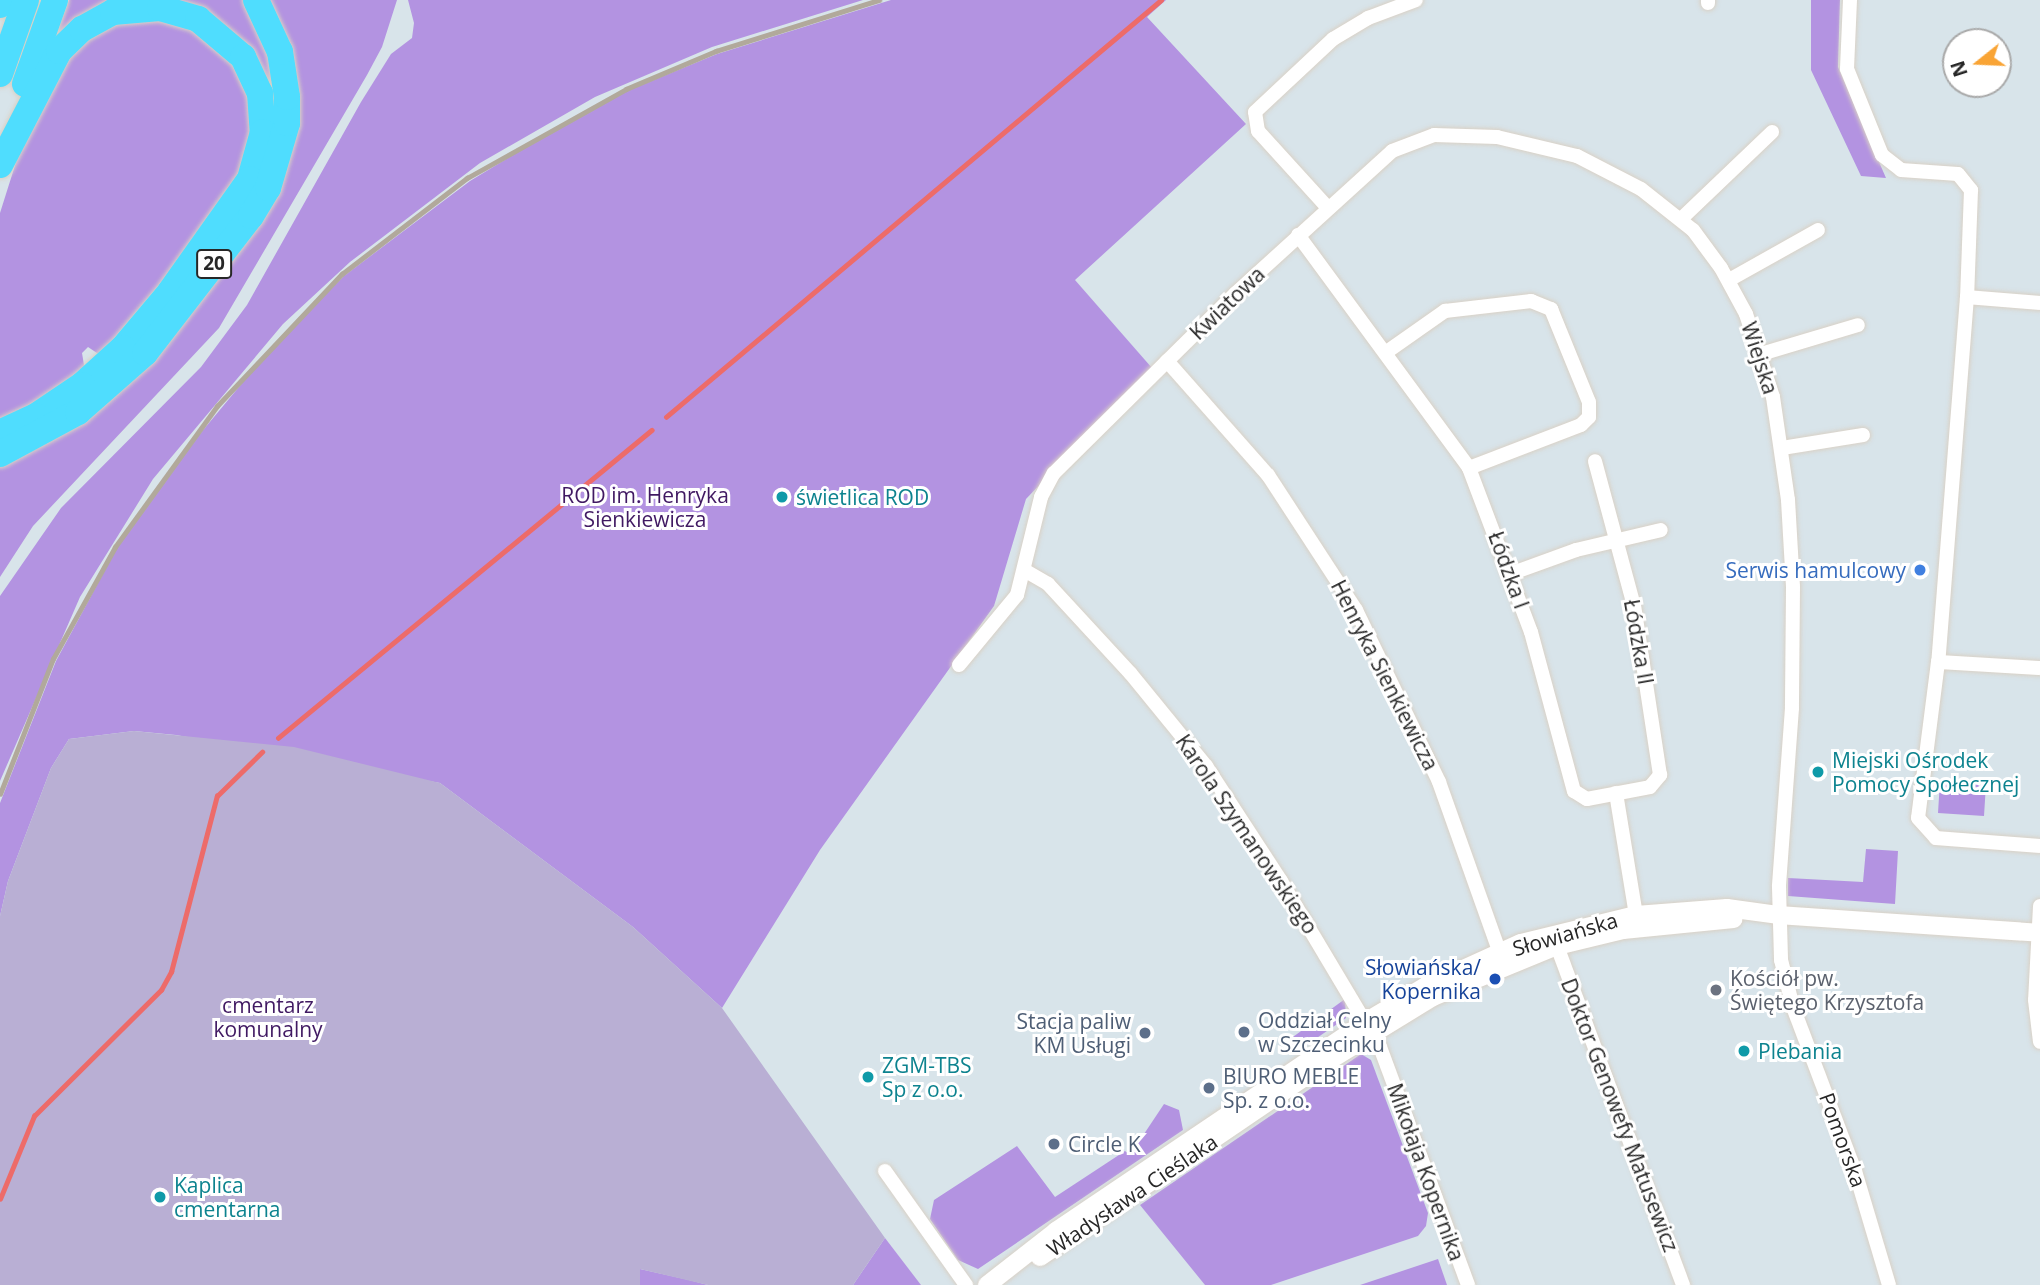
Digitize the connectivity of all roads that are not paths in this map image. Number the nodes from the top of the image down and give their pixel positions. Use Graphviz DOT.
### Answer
graph roads {
  1 [pos="2,0"];
  2 [pos="26,0"];
  3 [pos="55,0"];
  4 [pos="256,0"];
  5 [pos="1416,0"];
  6 [pos="1850,0"];
  7 [pos="0,5"];
  8 [pos="0,74"];
  9 [pos="1772,132"];
  10 [pos="0,158"];
  11 [pos="0,164"];
  12 [pos="1328,208"];
  13 [pos="1681,219"];
  14 [pos="1818,230"];
  15 [pos="1297,235"];
  16 [pos="1729,281"];
  17 [pos="1967,297"];
  18 [pos="2040,303"];
  19 [pos="1858,325"];
  20 [pos="1388,351"];
  21 [pos="1760,354"];
  22 [pos="1167,361"];
  23 [pos="0,433"];
  24 [pos="1863,435"];
  25 [pos="1782,448"];
  26 [pos="0,454"];
  27 [pos="1595,461"];
  28 [pos="1469,468"];
  29 [pos="1661,530"];
  30 [pos="1617,539"];
  31 [pos="1024,570"];
  32 [pos="1510,574"];
  33 [pos="1938,662"];
  34 [pos="959,665"];
  35 [pos="2040,668"];
  36 [pos="1616,793"];
  37 [pos="2040,846"];
  38 [pos="2040,906"];
  39 [pos="1636,915"];
  40 [pos="1778,915"];
  41 [pos="2039,933"];
  42 [pos="1557,946"];
  43 [pos="1500,953"];
  44 [pos="1370,1027"];
  45 [pos="2040,1042"];
  46 [pos="886,1171"];
  47 [pos="966,1285"];
  48 [pos="987,1285"];
  49 [pos="994,1285"];
  50 [pos="1468,1285"];
  51 [pos="1683,1285"];
  52 [pos="1889,1285"];
  1 -- 7 [label="highway"];
  2 -- 8 [label="highway"];
  3 -- 10 [label="highway"];
  4 -- 26 [label="highway, 20"];
  5 -- 12 [label="street"];
  6 -- 17 [label="street"];
  9 -- 13 [label="street"];
  11 -- 23 [label="highway"];
  12 -- 13 [label="street, Wiejska"];
  12 -- 15 [label="street, Kwiatowa"];
  13 -- 16 [label="street, Wiejska"];
  14 -- 16 [label="street"];
  15 -- 20 [label="street, Łódzka I"];
  15 -- 22 [label="street, Kwiatowa"];
  16 -- 21 [label="street, Wiejska"];
  17 -- 18 [label="street"];
  17 -- 33 [label="street"];
  19 -- 21 [label="street"];
  20 -- 28 [label="street, Łódzka I"];
  20 -- 28 [label="street"];
  21 -- 25 [label="street, Wiejska"];
  22 -- 31 [label="street, Kwiatowa"];
  22 -- 43 [label="street, Henryka Sienkiewicza"];
  24 -- 25 [label="street"];
  25 -- 40 [label="street, Wiejska"];
  27 -- 30 [label="street, Łódzka II"];
  28 -- 32 [label="street, Łódzka I"];
  29 -- 30 [label="street"];
  30 -- 32 [label="street"];
  30 -- 36 [label="street, Łódzka II"];
  31 -- 34 [label="street, Kwiatowa"];
  31 -- 44 [label="street, Karola Szymanowskiego"];
  32 -- 36 [label="street, Łódzka I"];
  33 -- 35 [label="street"];
  33 -- 37 [label="street"];
  36 -- 39 [label="street"];
  38 -- 41 [label="street"];
  39 -- 40 [label="street, Słowiańska"];
  39 -- 43 [label="street, Słowiańska"];
  40 -- 41 [label="street, Słowiańska"];
  40 -- 42 [label="street, Słowiańska"];
  40 -- 52 [label="street, Pomorska"];
  41 -- 45 [label="street"];
  42 -- 44 [label="street, Słowiańska"];
  42 -- 51 [label="street, Doktor Genowefy Matusewicz"];
  43 -- 44 [label="street, Słowiańska"];
  44 -- 48 [label="street, Władysława Cieślaka"];
  44 -- 49 [label="street, Władysława Cieślaka"];
  44 -- 50 [label="street, Mikołaja Kopernika"];
  46 -- 47 [label="street"];
}
